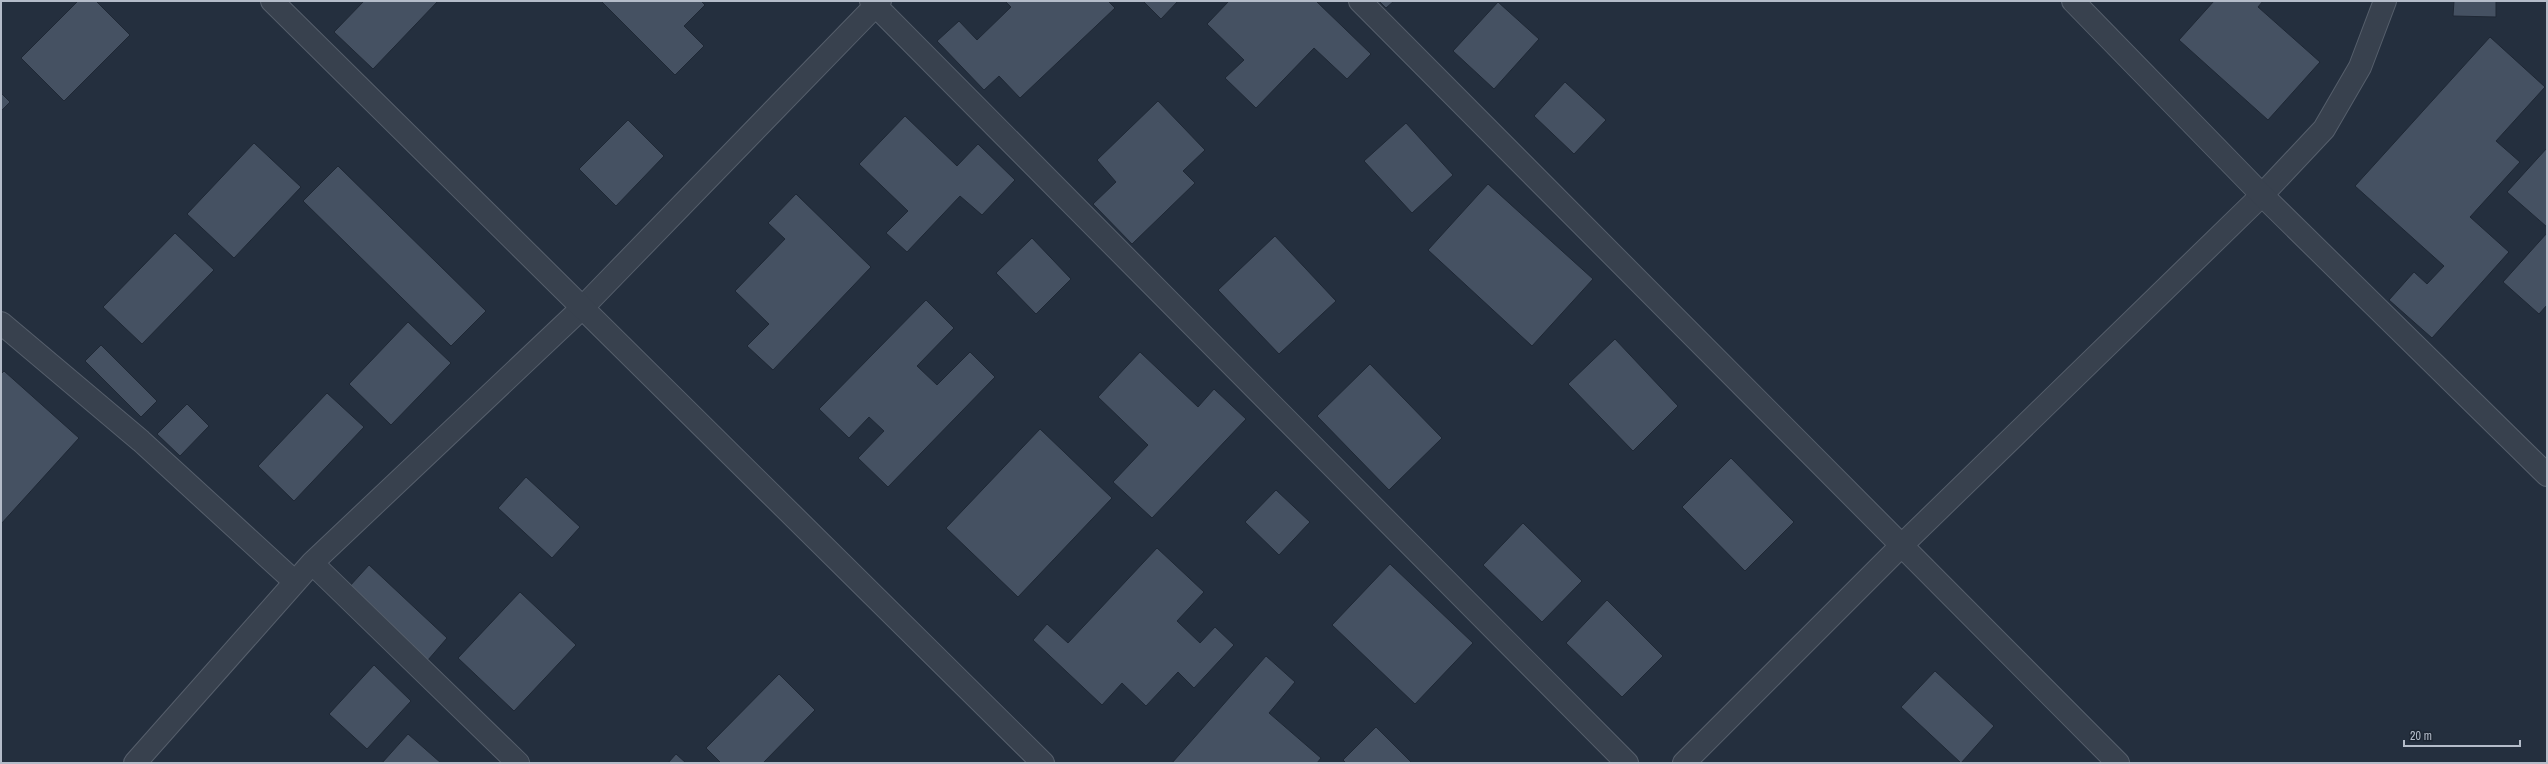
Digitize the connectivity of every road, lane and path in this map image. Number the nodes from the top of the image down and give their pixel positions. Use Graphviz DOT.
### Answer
graph roads {
  1 [pos="272,1"];
  2 [pos="1360,1"];
  3 [pos="2073,1"];
  4 [pos="2385,1"];
  5 [pos="876,2"];
  6 [pos="2262,195"];
  7 [pos="583,306"];
  8 [pos="1,323"];
  9 [pos="2547,475"];
  10 [pos="1901,546"];
  11 [pos="312,563"];
  12 [pos="295,582"];
  13 [pos="135,763"];
  14 [pos="518,763"];
  15 [pos="1043,763"];
  16 [pos="1627,763"];
  17 [pos="1684,763"];
  18 [pos="2118,763"];
  1 -- 7 [label="street"];
  2 -- 10 [label="street"];
  3 -- 6 [label="street"];
  4 -- 6 [label="street"];
  5 -- 7 [label="street"];
  5 -- 16 [label="street"];
  6 -- 9 [label="street"];
  6 -- 10 [label="street"];
  7 -- 11 [label="street"];
  7 -- 15 [label="street"];
  8 -- 12 [label="street"];
  10 -- 17 [label="street"];
  10 -- 18 [label="street"];
  11 -- 12 [label="street"];
  11 -- 14 [label="street"];
  12 -- 13 [label="street"];
}
